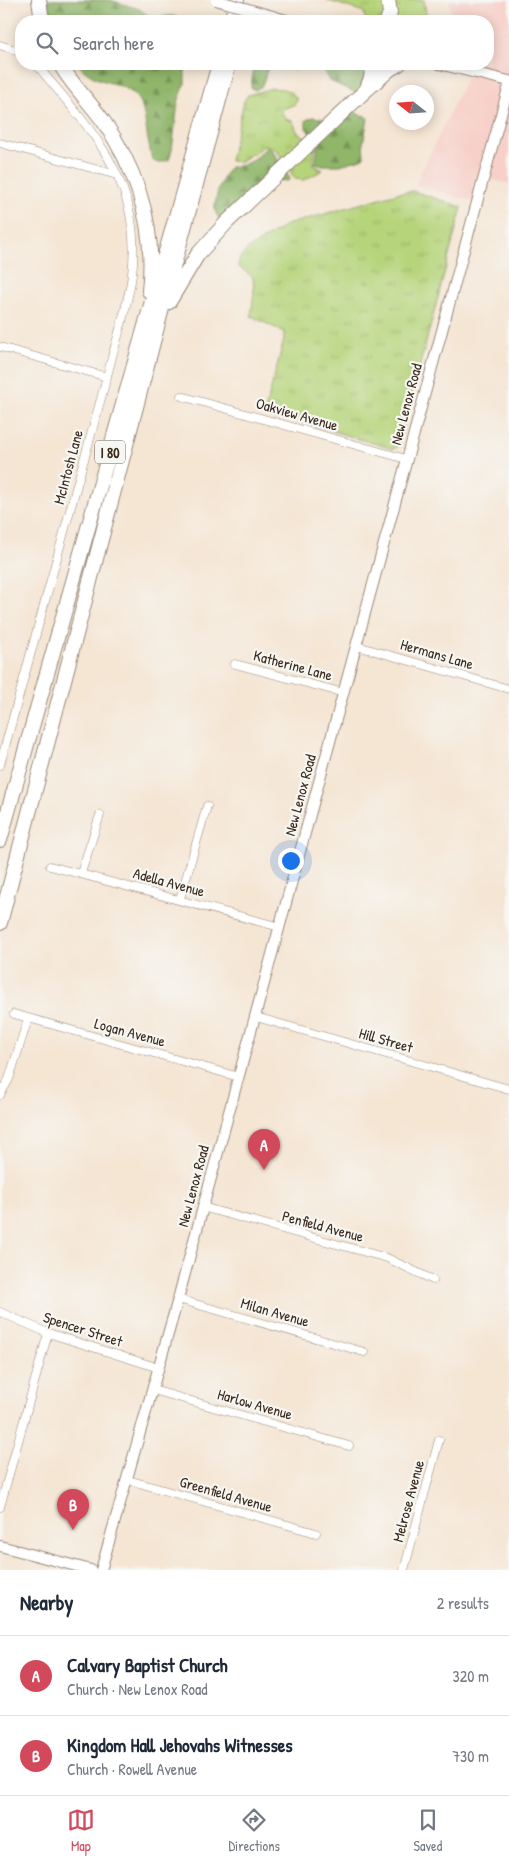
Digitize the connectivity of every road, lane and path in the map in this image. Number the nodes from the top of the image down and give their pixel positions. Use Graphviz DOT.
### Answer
graph roads {
  1 [pos="38,0"];
  2 [pos="216,0"];
  3 [pos="237,0"];
  4 [pos="247,0"];
  5 [pos="41,15"];
  6 [pos="233,15"];
  7 [pos="243,15"];
  8 [pos="269,15"];
  9 [pos="0,45"];
  10 [pos="15,50"];
  11 [pos="41,70"];
  12 [pos="65,70"];
  13 [pos="217,70"];
  14 [pos="227,70"];
  15 [pos="372,70"];
  16 [pos="389,70"];
  17 [pos="462,70"];
  18 [pos="509,82"];
  19 [pos="509,85"];
  20 [pos="365,91"];
  21 [pos="0,143"];
  22 [pos="117,175"];
  23 [pos="161,312"];
  24 [pos="142,341"];
  25 [pos="0,347"];
  26 [pos="107,377"];
  27 [pos="181,396"];
  28 [pos="406,459"];
  29 [pos="357,646"];
  30 [pos="235,664"];
  31 [pos="509,689"];
  32 [pos="344,693"];
  33 [pos="0,765"];
  34 [pos="207,806"];
  35 [pos="100,815"];
  36 [pos="0,840"];
  37 [pos="50,866"];
  38 [pos="82,873"];
  39 [pos="180,899"];
  40 [pos="0,923"];
  41 [pos="280,927"];
  42 [pos="14,1014"];
  43 [pos="256,1017"];
  44 [pos="28,1019"];
  45 [pos="239,1077"];
  46 [pos="509,1089"];
  47 [pos="0,1095"];
  48 [pos="202,1207"];
  49 [pos="433,1280"];
  50 [pos="178,1299"];
  51 [pos="0,1312"];
  52 [pos="48,1333"];
  53 [pos="364,1352"];
  54 [pos="159,1368"];
  55 [pos="153,1390"];
  56 [pos="439,1440"];
  57 [pos="349,1446"];
  58 [pos="128,1480"];
  59 [pos="0,1508"];
  60 [pos="316,1533"];
  61 [pos="0,1546"];
  62 [pos="91,1570"];
  63 [pos="101,1570"];
  64 [pos="404,1570"];
  1 -- 5 [label="highway"];
  2 -- 8 [label="street, bridge"];
  3 -- 6 [label="highway"];
  4 -- 7 [label="highway"];
  9 -- 10 [label="street"];
  11 -- 22 [label="street, McIntosh Lane"];
  12 -- 24 [label="highway"];
  13 -- 24 [label="highway, I 80"];
  14 -- 23 [label="highway, I 80"];
  15 -- 20 [label="highway"];
  16 -- 20 [label="highway"];
  17 -- 18 [label="street"];
  19 -- 28 [label="street, New Lenox Road"];
  20 -- 23 [label="highway"];
  21 -- 22 [label="street"];
  22 -- 26 [label="street, McIntosh Lane"];
  23 -- 40 [label="highway, I 80"];
  24 -- 36 [label="highway, I 80"];
  25 -- 26 [label="street"];
  26 -- 33 [label="street, McIntosh Lane"];
  27 -- 28 [label="street, Oakview Avenue"];
  28 -- 29 [label="street, New Lenox Road"];
  29 -- 31 [label="street, Hermans Lane"];
  29 -- 32 [label="street, New Lenox Road"];
  30 -- 32 [label="street, Katherine Lane"];
  32 -- 41 [label="street, New Lenox Road"];
  34 -- 39 [label="street"];
  35 -- 38 [label="street"];
  37 -- 38 [label="street, Adella Avenue"];
  38 -- 39 [label="street, Adella Avenue"];
  39 -- 41 [label="street, Adella Avenue"];
  41 -- 43 [label="street, New Lenox Road"];
  42 -- 44 [label="street, Logan Avenue"];
  43 -- 45 [label="street, New Lenox Road"];
  43 -- 46 [label="street, Hill Street"];
  44 -- 45 [label="street, Logan Avenue"];
  44 -- 47 [label="street"];
  45 -- 48 [label="street, New Lenox Road"];
  48 -- 49 [label="street, Penfield Avenue"];
  48 -- 50 [label="street, New Lenox Road"];
  50 -- 53 [label="street, Milan Avenue"];
  50 -- 54 [label="street, New Lenox Road"];
  51 -- 52 [label="street, Spencer Street"];
  52 -- 54 [label="street, Spencer Street"];
  52 -- 59 [label="street"];
  54 -- 55 [label="street, New Lenox Road"];
  55 -- 57 [label="street, Harlow Avenue"];
  55 -- 58 [label="street, New Lenox Road"];
  56 -- 64 [label="street, Melrose Avenue"];
  58 -- 60 [label="street, Greenfield Avenue"];
  58 -- 63 [label="street, New Lenox Road"];
  61 -- 62 [label="street"];
}
